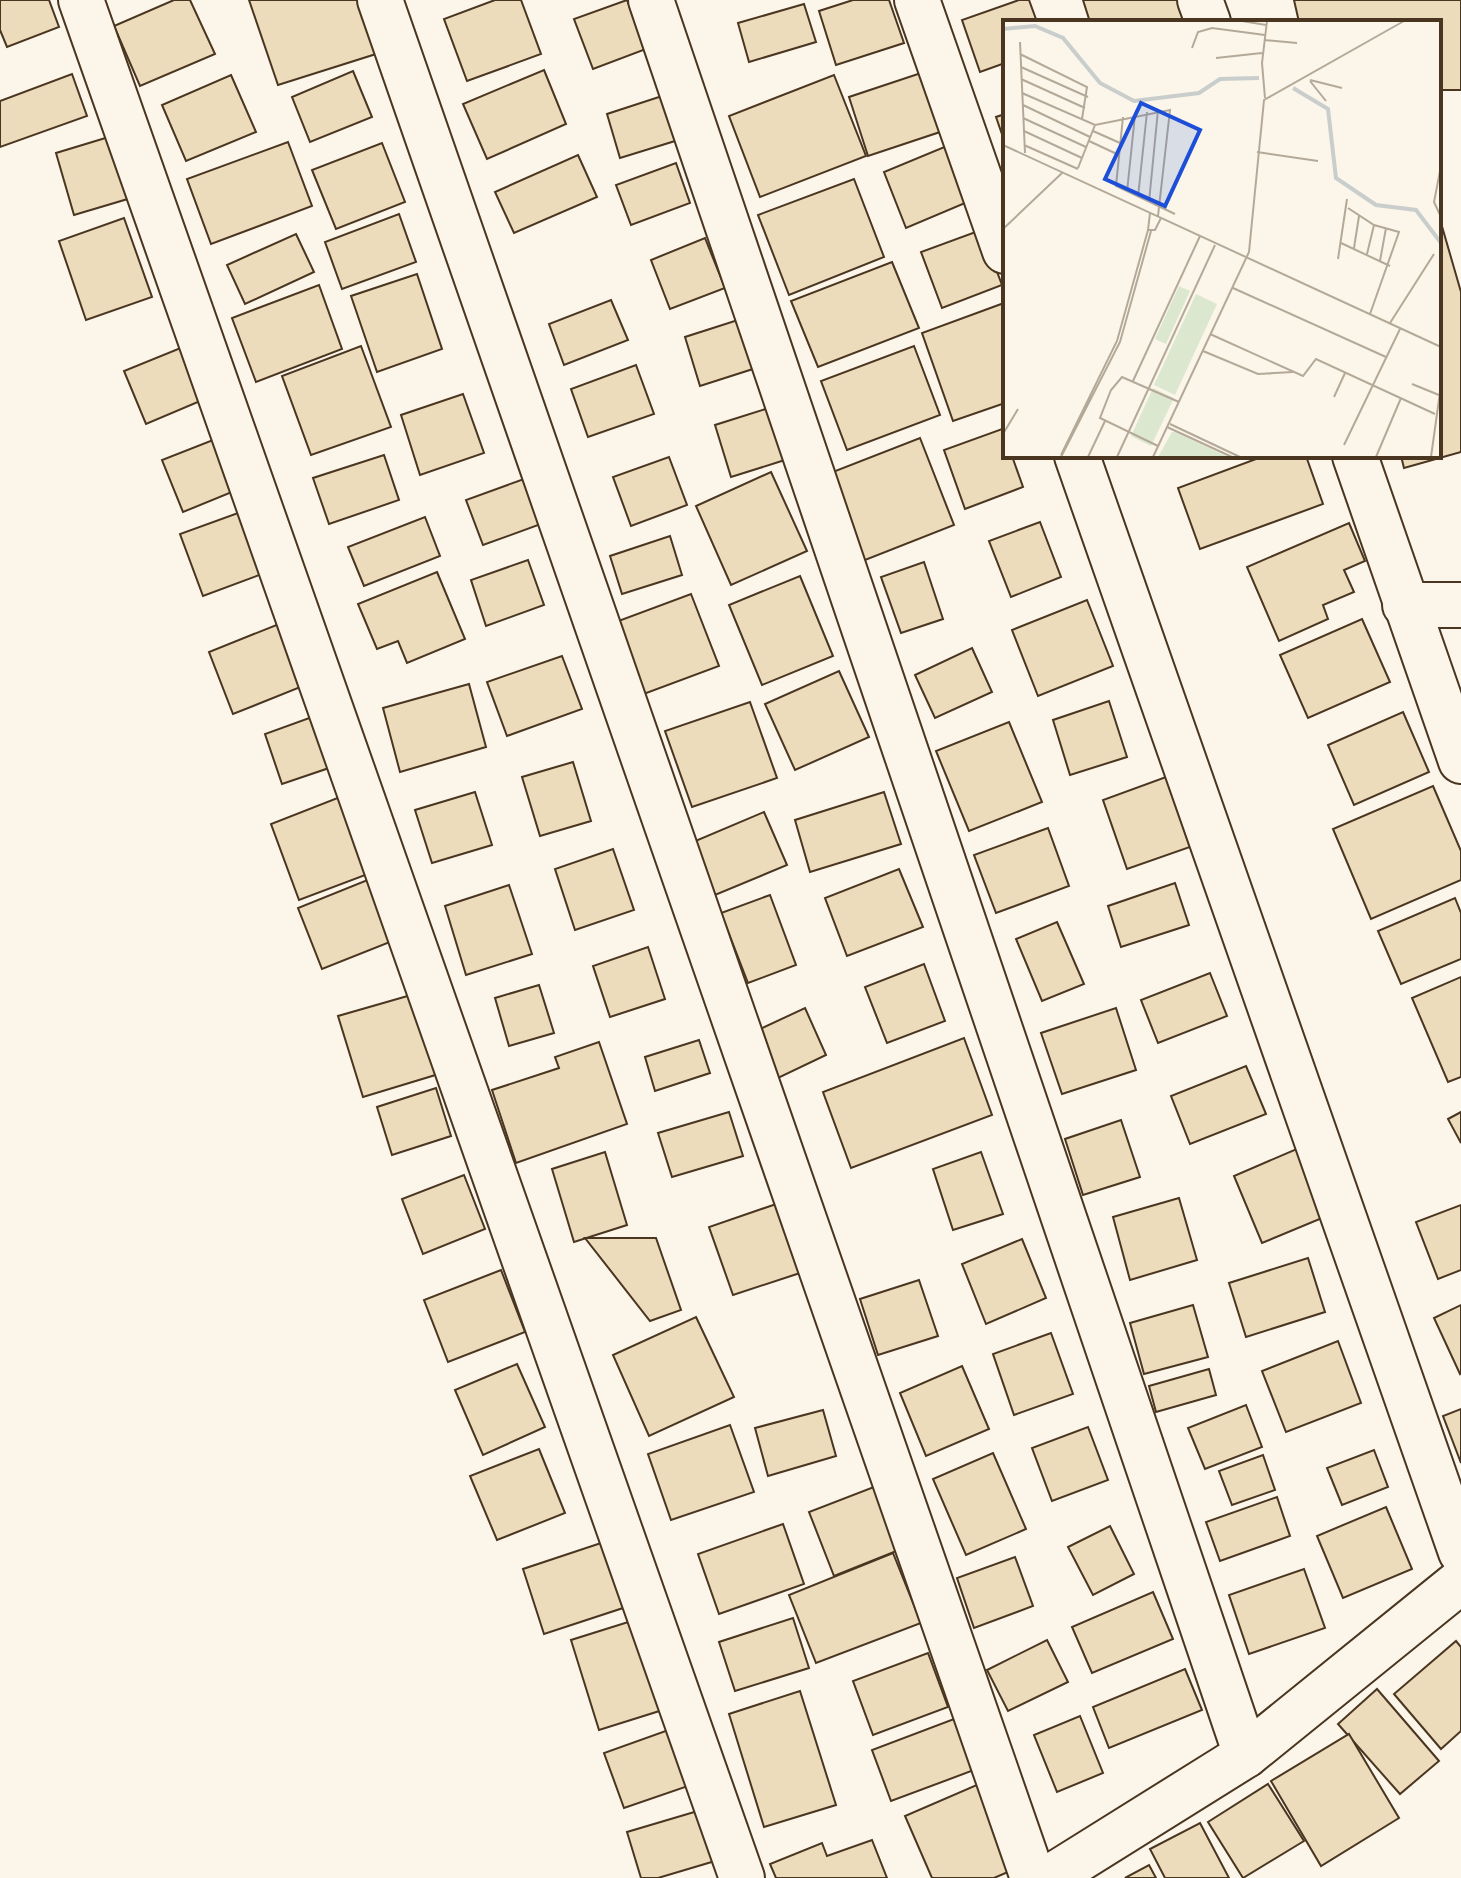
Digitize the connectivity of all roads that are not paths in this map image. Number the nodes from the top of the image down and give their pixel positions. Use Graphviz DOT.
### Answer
graph roads {
  1 [pos="81,0"];
  2 [pos="380,0"];
  3 [pos="651,0"];
  4 [pos="917,0"];
  5 [pos="1200,0"];
  6 [pos="1207,20"];
  7 [pos="1003,245"];
  8 [pos="1078,458"];
  9 [pos="1356,458"];
  10 [pos="1405,605"];
  11 [pos="1461,605"];
  12 [pos="1461,761"];
  13 [pos="1461,1552"];
  14 [pos="1461,1581"];
  15 [pos="1246,1755"];
  16 [pos="742,1878"];
  17 [pos="1033,1878"];
  18 [pos="1049,1878"];
  1 -- 16 [label="street"];
  2 -- 17 [label="street"];
  3 -- 15 [label="street"];
  4 -- 7 [label="street"];
  5 -- 6 [label="street"];
  8 -- 13 [label="street"];
  9 -- 10 [label="street"];
  10 -- 11 [label="street"];
  10 -- 12 [label="street"];
  14 -- 15 [label="street"];
  15 -- 18 [label="street"];
}
